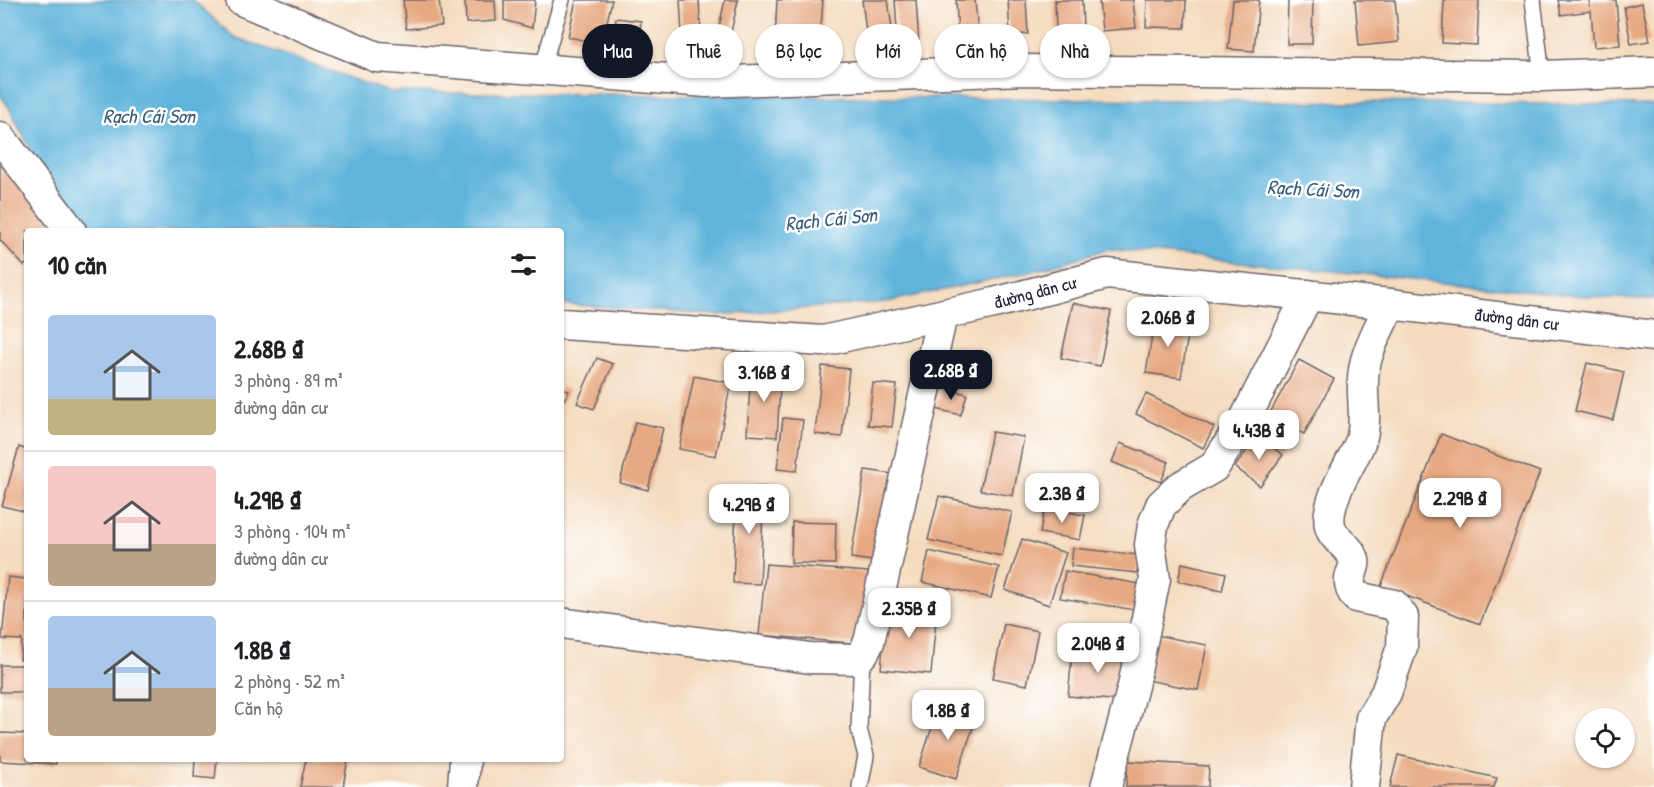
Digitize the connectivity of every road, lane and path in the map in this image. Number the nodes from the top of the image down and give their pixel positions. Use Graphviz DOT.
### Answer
graph roads {
  1 [pos="241,0"];
  2 [pos="562,0"];
  3 [pos="1533,0"];
  4 [pos="542,70"];
  5 [pos="1654,72"];
  6 [pos="1542,76"];
  7 [pos="0,137"];
  8 [pos="69,228"];
  9 [pos="1308,295"];
  10 [pos="1390,304"];
  11 [pos="942,315"];
  12 [pos="564,324"];
  13 [pos="1654,336"];
  14 [pos="564,623"];
  15 [pos="862,656"];
  16 [pos="465,762"];
  17 [pos="463,787"];
  18 [pos="860,787"];
  19 [pos="1106,787"];
  20 [pos="1364,787"];
  1 -- 4 [label="street"];
  2 -- 4 [label="lane"];
  3 -- 6 [label="lane"];
  4 -- 6 [label="street"];
  5 -- 6 [label="street"];
  7 -- 8 [label="street"];
  9 -- 10 [label="street, đường dân cư"];
  9 -- 11 [label="street, đường dân cư"];
  9 -- 19 [label="street"];
  10 -- 13 [label="street, đường dân cư"];
  10 -- 20 [label="street"];
  11 -- 12 [label="street, đường dân cư"];
  11 -- 15 [label="street"];
  14 -- 15 [label="street"];
  15 -- 18 [label="lane"];
  16 -- 17 [label="street"];
}
